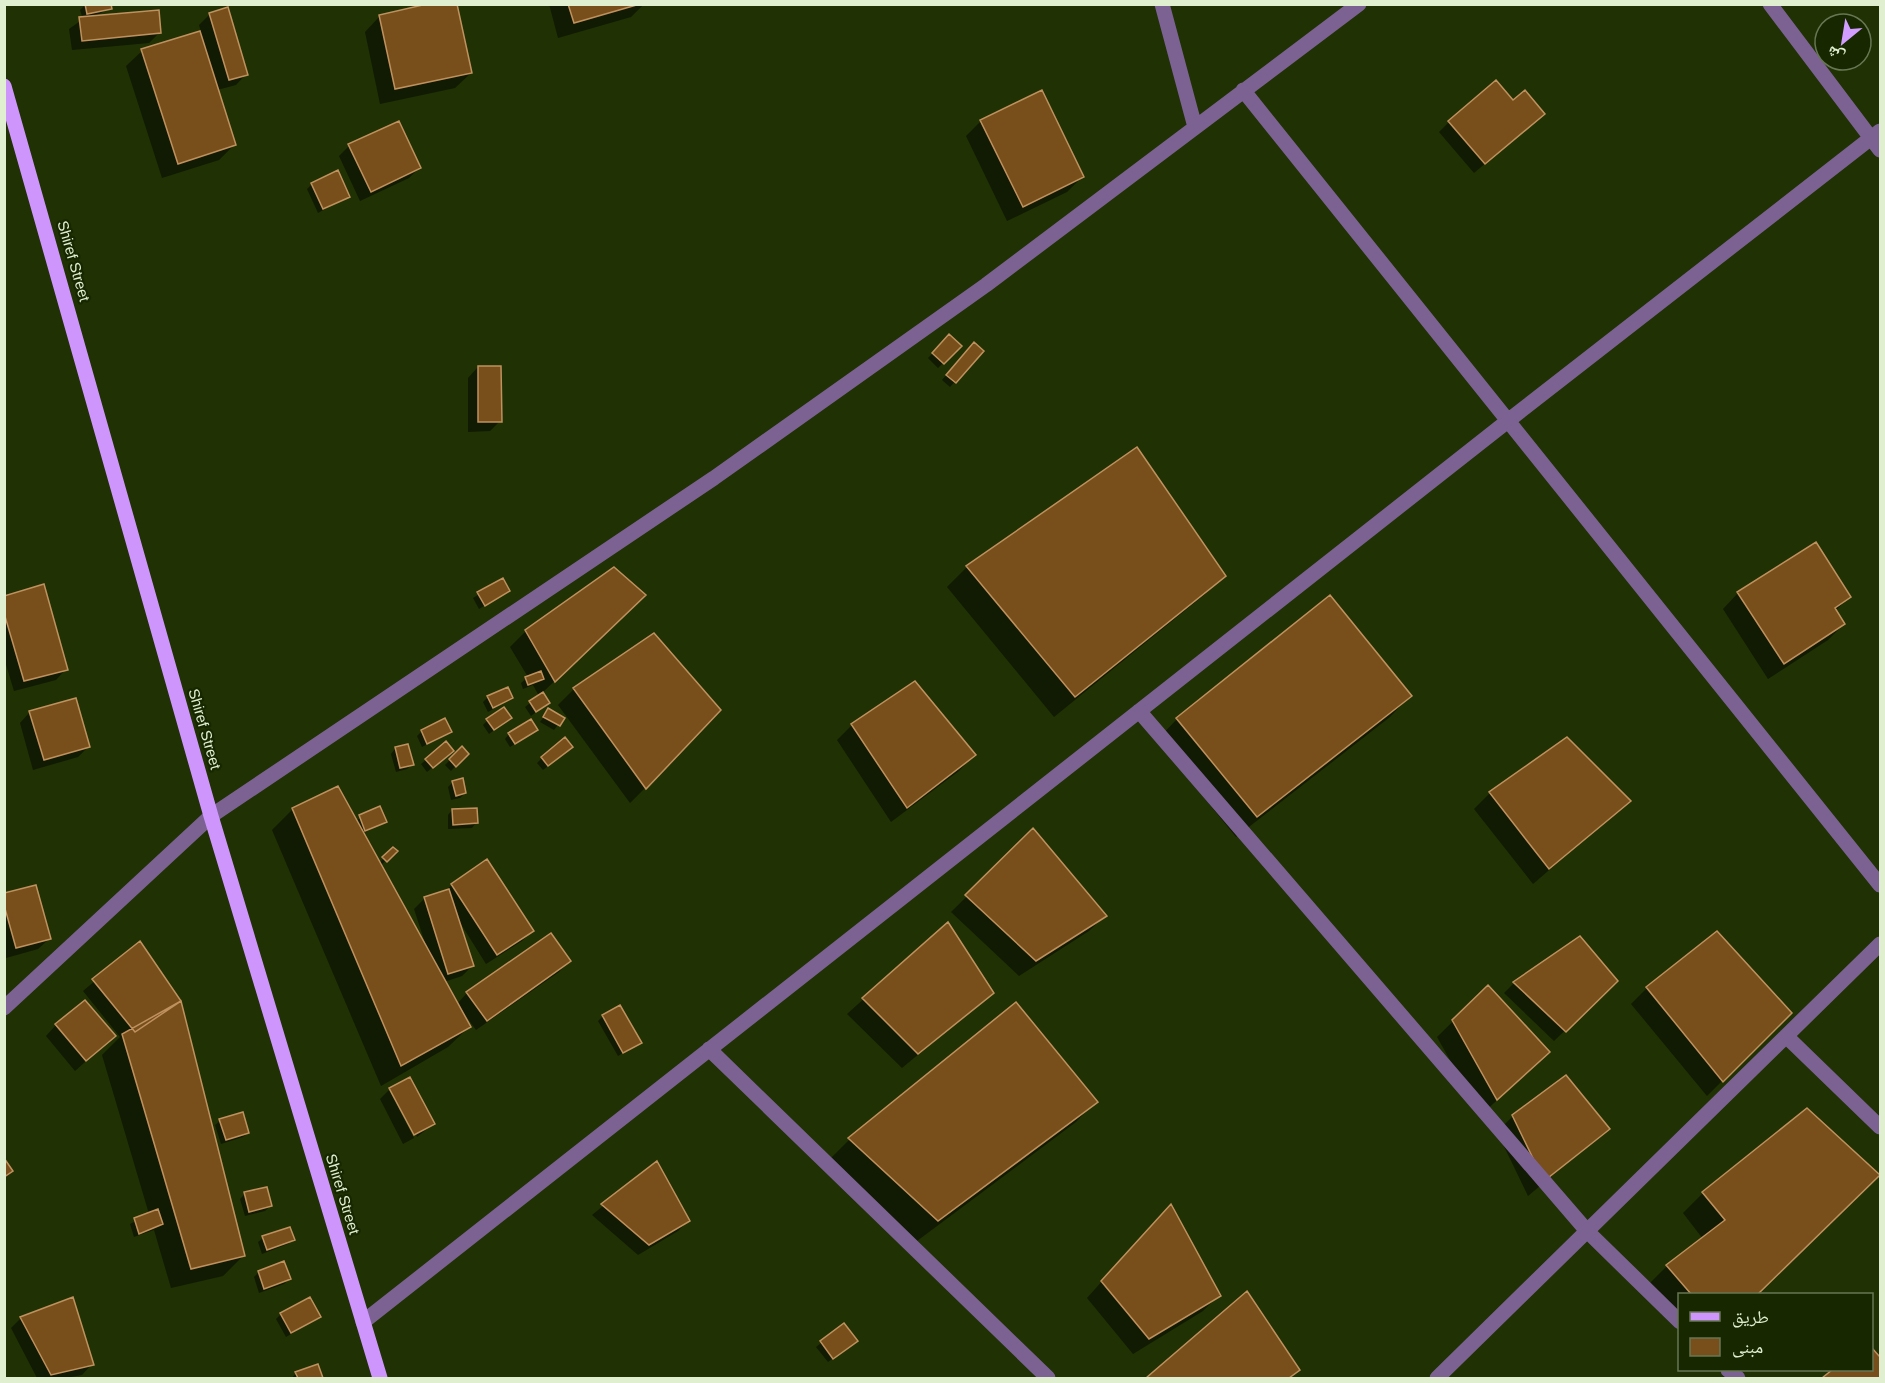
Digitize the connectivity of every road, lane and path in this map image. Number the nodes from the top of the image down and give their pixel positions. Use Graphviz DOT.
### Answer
graph roads {
  1 [pos="1162,4"];
  2 [pos="1359,4"];
  3 [pos="1770,4"];
  4 [pos="4,86"];
  5 [pos="1243,90"];
  6 [pos="1195,127"];
  7 [pos="1877,140"];
  8 [pos="1509,420"];
  9 [pos="1139,711"];
  10 [pos="211,816"];
  11 [pos="1881,885"];
  12 [pos="1881,944"];
  13 [pos="4,1008"];
  14 [pos="1786,1036"];
  15 [pos="709,1049"];
  16 [pos="1881,1127"];
  17 [pos="1587,1231"];
  18 [pos="1678,1320"];
  19 [pos="363,1322"];
  20 [pos="380,1378"];
  21 [pos="1048,1378"];
  22 [pos="1437,1378"];
  1 -- 6 [label="street"];
  2 -- 5 [label="street"];
  3 -- 7 [label="street"];
  4 -- 10 [label="main road, Shiref Street"];
  5 -- 6 [label="street"];
  5 -- 8 [label="street"];
  6 -- 10 [label="street"];
  7 -- 8 [label="street"];
  8 -- 9 [label="street"];
  8 -- 11 [label="street"];
  9 -- 15 [label="street"];
  9 -- 17 [label="street"];
  10 -- 13 [label="street"];
  10 -- 19 [label="main road, Shiref Street"];
  12 -- 14 [label="street"];
  14 -- 16 [label="street"];
  14 -- 17 [label="street"];
  15 -- 19 [label="street"];
  15 -- 21 [label="street"];
  17 -- 18 [label="street"];
  17 -- 22 [label="street"];
  19 -- 20 [label="main road, Shiref Street"];
}
